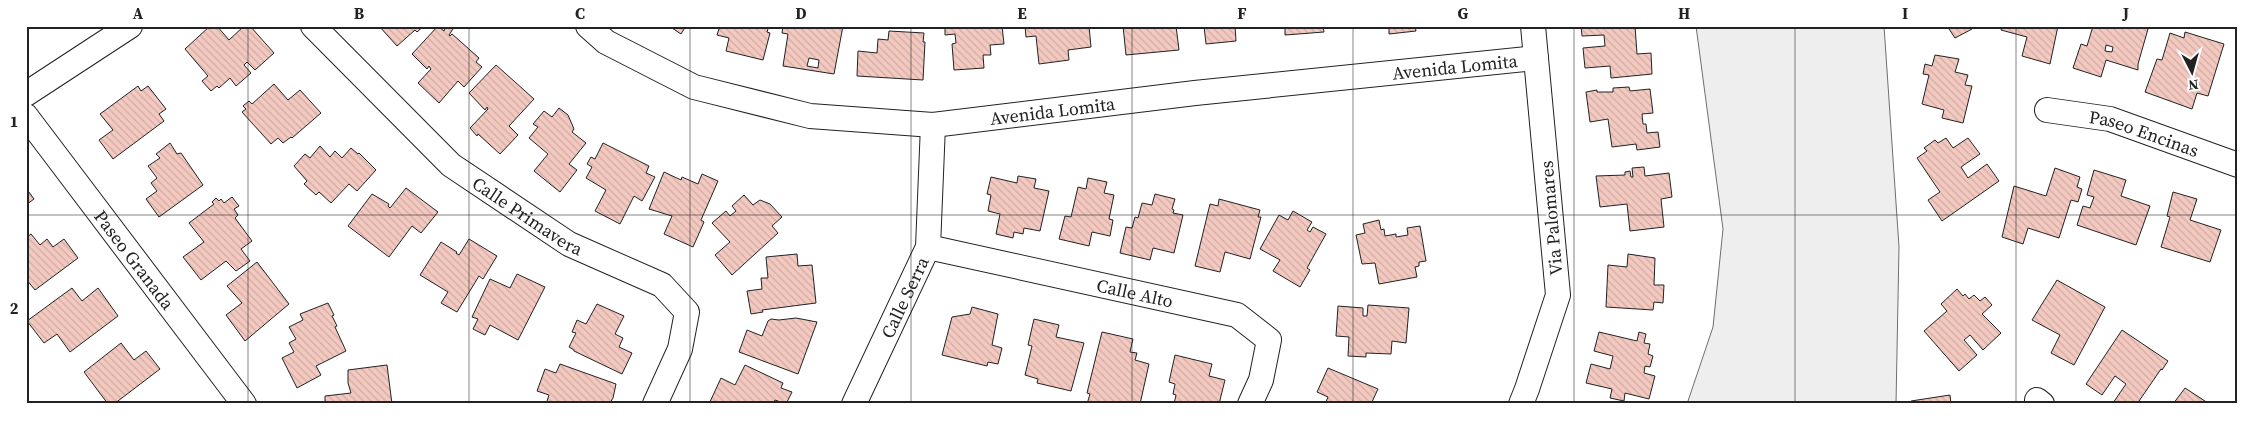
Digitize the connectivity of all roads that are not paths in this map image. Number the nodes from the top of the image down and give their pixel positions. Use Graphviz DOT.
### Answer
graph roads {
  1 [pos="130,26"];
  2 [pos="313,26"];
  3 [pos="588,26"];
  4 [pos="1533,26"];
  5 [pos="1536,58"];
  6 [pos="26,94"];
  7 [pos="2047,110"];
  8 [pos="26,116"];
  9 [pos="933,125"];
  10 [pos="2238,165"];
  11 [pos="928,246"];
  12 [pos="244,404"];
  13 [pos="655,404"];
  14 [pos="854,404"];
  15 [pos="1250,404"];
  16 [pos="1521,404"];
  1 -- 6 [label="street"];
  2 -- 13 [label="street, Calle Primavera"];
  3 -- 9 [label="street, Avenida Lomita"];
  4 -- 5 [label="street, Via Palomares"];
  5 -- 9 [label="street, Avenida Lomita"];
  5 -- 16 [label="street, Via Palomares"];
  7 -- 10 [label="street, Paseo Encinas"];
  8 -- 12 [label="street, Paseo Granada"];
  9 -- 11 [label="street, Calle Serra"];
  11 -- 14 [label="street, Calle Serra"];
  11 -- 15 [label="street, Calle Alto"];
}
